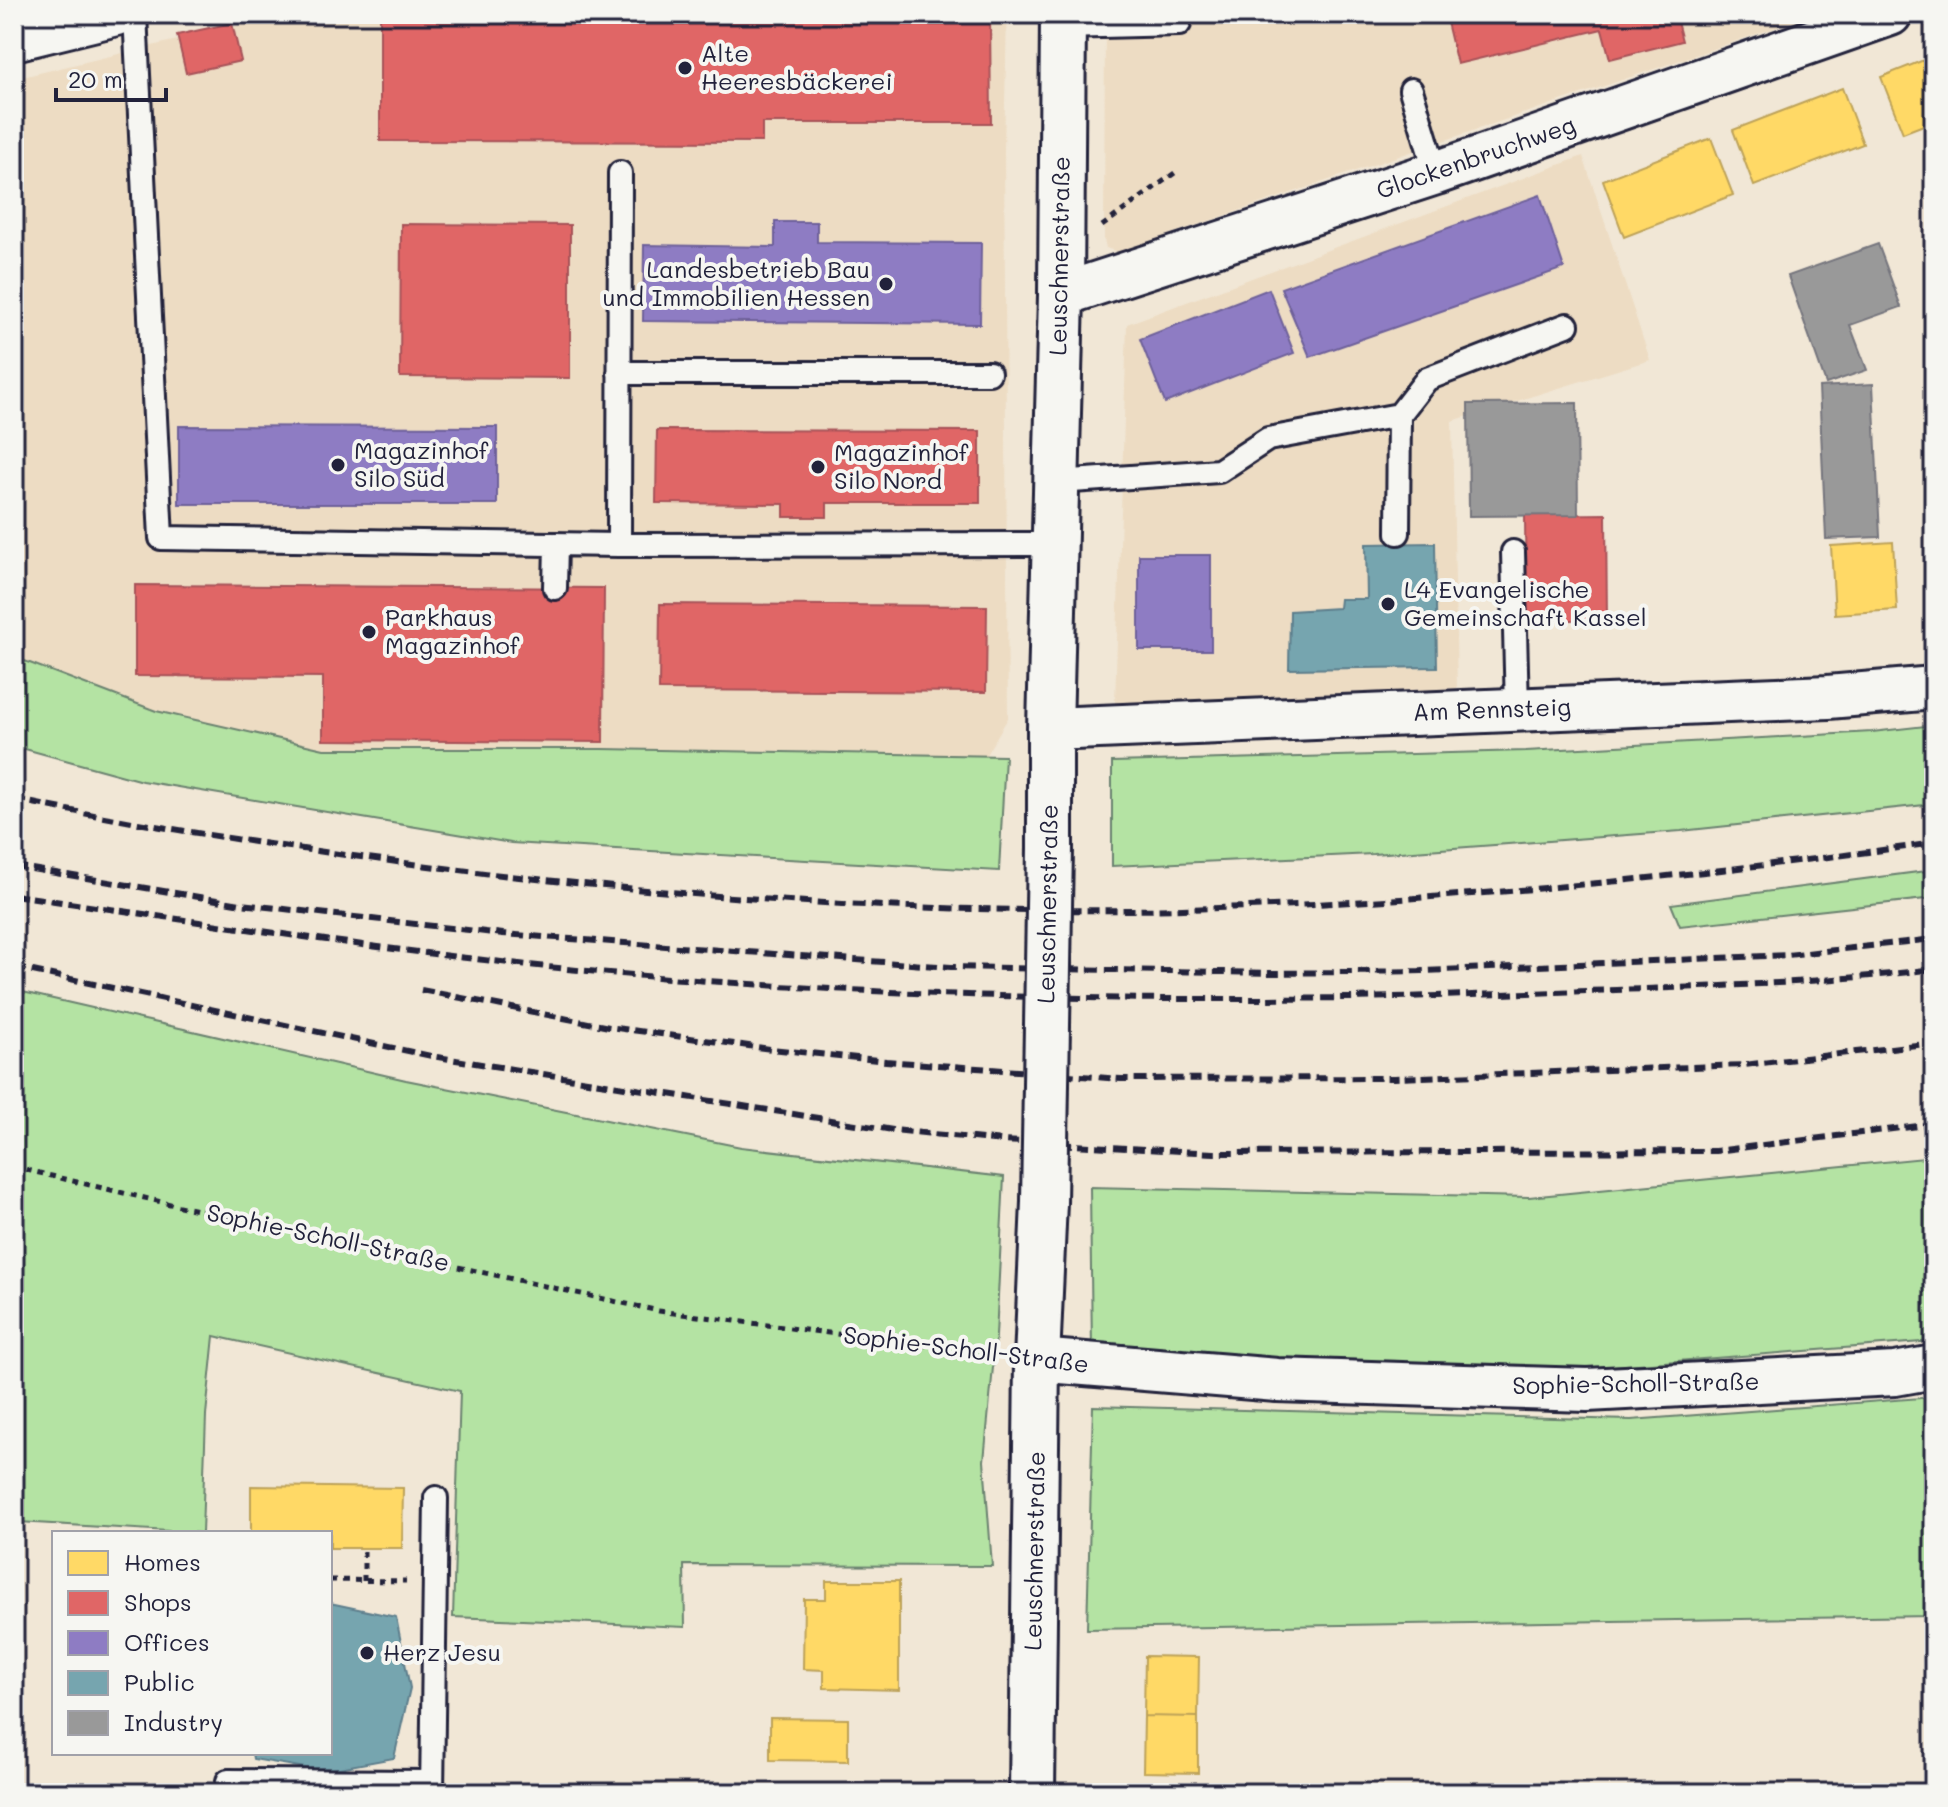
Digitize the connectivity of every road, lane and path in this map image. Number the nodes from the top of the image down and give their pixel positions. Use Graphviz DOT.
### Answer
graph roads {
  1 [pos="116,14"];
  2 [pos="135,14"];
  3 [pos="1890,14"];
  4 [pos="1063,20"];
  5 [pos="1179,24"];
  6 [pos="14,39"];
  7 [pos="1411,90"];
  8 [pos="1176,172"];
  9 [pos="620,173"];
  10 [pos="1436,173"];
  11 [pos="1095,232"];
  12 [pos="1061,295"];
  13 [pos="1567,325"];
  14 [pos="619,373"];
  15 [pos="989,373"];
  16 [pos="1399,415"];
  17 [pos="1057,482"];
  18 [pos="1398,533"];
  19 [pos="556,544"];
  20 [pos="1055,544"];
  21 [pos="619,545"];
  22 [pos="1513,552"];
  23 [pos="555,588"];
  24 [pos="1934,688"];
  25 [pos="1517,709"];
  26 [pos="1050,729"];
  27 [pos="14,1167"];
  28 [pos="1037,1360"];
  29 [pos="1934,1367"];
  30 [pos="436,1498"];
  31 [pos="364,1548"];
  32 [pos="332,1580"];
  33 [pos="364,1581"];
  34 [pos="435,1581"];
  35 [pos="432,1788"];
  36 [pos="226,1793"];
  37 [pos="1032,1793"];
  1 -- 6 [label="street"];
  2 -- 19 [label="lane"];
  3 -- 10 [label="street, Glockenbruchweg"];
  4 -- 5 [label="lane"];
  4 -- 12 [label="main road, Leuschnerstraße"];
  7 -- 10 [label="lane"];
  8 -- 11 [label="path"];
  9 -- 14 [label="lane"];
  10 -- 12 [label="street, Glockenbruchweg"];
  12 -- 17 [label="main road, Leuschnerstraße"];
  13 -- 16 [label="lane"];
  14 -- 15 [label="lane"];
  14 -- 21 [label="lane"];
  16 -- 17 [label="lane"];
  16 -- 18 [label="lane"];
  17 -- 20 [label="main road, Leuschnerstraße"];
  19 -- 21 [label="lane"];
  19 -- 23 [label="lane"];
  20 -- 21 [label="lane"];
  20 -- 26 [label="main road, Leuschnerstraße"];
  22 -- 25 [label="lane"];
  24 -- 25 [label="street, Am Rennsteig"];
  25 -- 26 [label="street, Am Rennsteig"];
  26 -- 28 [label="main road, Leuschnerstraße, bridge"];
  27 -- 28 [label="path, Sophie-Scholl-Straße"];
  28 -- 29 [label="street, Sophie-Scholl-Straße"];
  28 -- 37 [label="main road, Leuschnerstraße"];
  30 -- 34 [label="lane"];
  31 -- 33 [label="path"];
  32 -- 33 [label="path"];
  33 -- 34 [label="path"];
  34 -- 35 [label="lane"];
  35 -- 36 [label="lane"];
}
